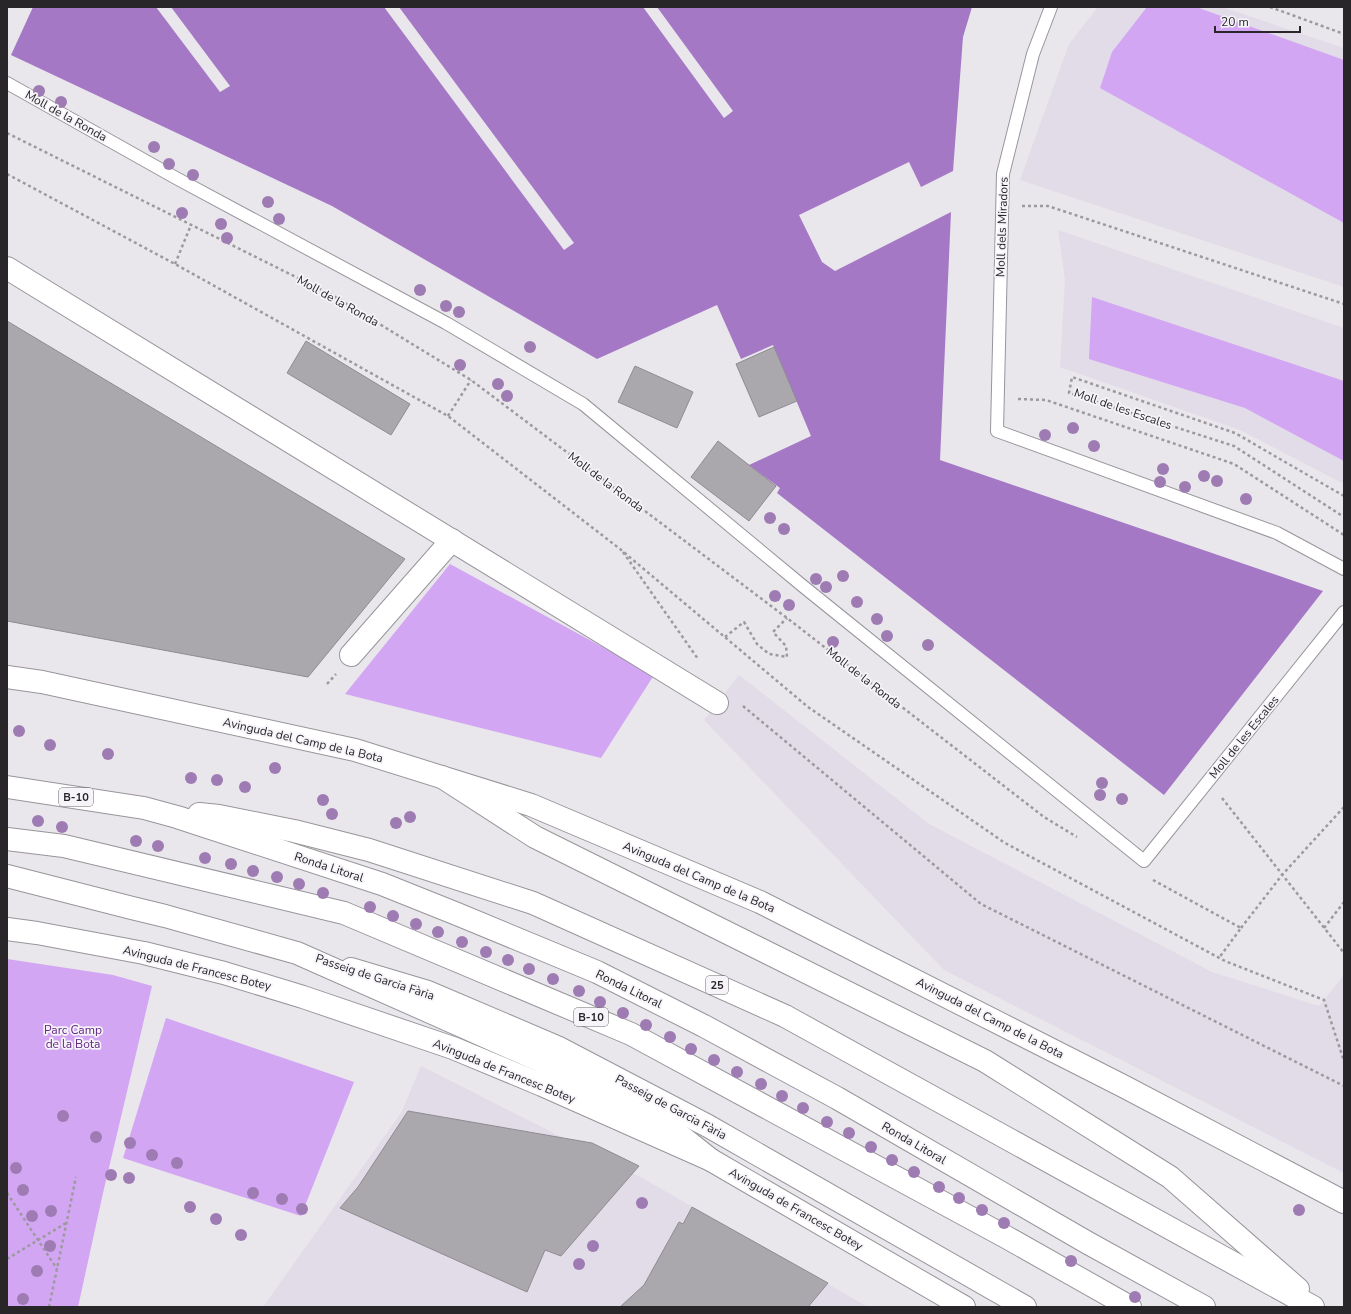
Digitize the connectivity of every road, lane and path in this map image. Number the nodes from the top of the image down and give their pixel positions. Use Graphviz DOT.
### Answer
graph roads {
  1 [pos="1051,7"];
  2 [pos="1270,7"];
  3 [pos="1344,34"];
  4 [pos="7,83"];
  5 [pos="7,133"];
  6 [pos="7,174"];
  7 [pos="1048,206"];
  8 [pos="191,225"];
  9 [pos="175,264"];
  10 [pos="7,268"];
  11 [pos="1344,304"];
  12 [pos="471,380"];
  13 [pos="998,398"];
  14 [pos="448,416"];
  15 [pos="1344,496"];
  16 [pos="1344,517"];
  17 [pos="1344,535"];
  18 [pos="452,540"];
  19 [pos="620,548"];
  20 [pos="1344,569"];
  21 [pos="1344,612"];
  22 [pos="787,618"];
  23 [pos="725,637"];
  24 [pos="351,655"];
  25 [pos="702,664"];
  26 [pos="7,677"];
  27 [pos="716,702"];
  28 [pos="738,702"];
  29 [pos="442,778"];
  30 [pos="7,787"];
  31 [pos="1221,796"];
  32 [pos="1344,807"];
  33 [pos="144,808"];
  34 [pos="7,839"];
  35 [pos="1083,840"];
  36 [pos="1144,862"];
  37 [pos="1282,875"];
  38 [pos="7,876"];
  39 [pos="1149,878"];
  40 [pos="1344,902"];
  41 [pos="1241,928"];
  42 [pos="1324,928"];
  43 [pos="7,929"];
  44 [pos="297,952"];
  45 [pos="1344,953"];
  46 [pos="1219,958"];
  47 [pos="1344,1061"];
  48 [pos="1344,1086"];
  49 [pos="711,1160"];
  50 [pos="76,1177"];
  51 [pos="7,1193"];
  52 [pos="1344,1202"];
  53 [pos="67,1223"];
  54 [pos="38,1240"];
  55 [pos="7,1259"];
  56 [pos="57,1269"];
  57 [pos="49,1307"];
  58 [pos="964,1307"];
  59 [pos="1025,1307"];
  60 [pos="1130,1307"];
  61 [pos="1204,1307"];
  62 [pos="1313,1307"];
  63 [pos="1319,1307"];
  1 -- 13 [label="lane, Moll dels Miradors"];
  2 -- 3 [label="path"];
  4 -- 36 [label="lane, Moll de la Ronda"];
  5 -- 8 [label="path, Moll de la Ronda"];
  6 -- 9 [label="path"];
  7 -- 11 [label="path"];
  8 -- 9 [label="path"];
  8 -- 12 [label="path, Moll de la Ronda"];
  9 -- 14 [label="path"];
  10 -- 18 [label="main road"];
  12 -- 14 [label="path"];
  12 -- 22 [label="path, Moll de la Ronda"];
  13 -- 17 [label="path, Moll de les Escales"];
  13 -- 20 [label="lane, Moll dels Miradors"];
  14 -- 19 [label="path"];
  15 -- 16 [label="path, Moll de les Escales"];
  18 -- 24 [label="main road"];
  18 -- 27 [label="main road"];
  19 -- 23 [label="path"];
  19 -- 25 [label="path"];
  21 -- 36 [label="lane, Moll de les Escales"];
  22 -- 23 [label="path"];
  22 -- 35 [label="path, Moll de la Ronda"];
  23 -- 46 [label="path"];
  26 -- 29 [label="main road, Avinguda del Camp de la Bota"];
  28 -- 48 [label="path"];
  29 -- 52 [label="main road, Avinguda del Camp de la Bota"];
  29 -- 63 [label="main road"];
  30 -- 33 [label="main road, Ronda Litoral / B-10"];
  31 -- 37 [label="path"];
  32 -- 37 [label="path"];
  33 -- 61 [label="main road, Ronda Litoral / B-10"];
  33 -- 62 [label="main road, 25"];
  34 -- 60 [label="main road, B-10"];
  37 -- 41 [label="path"];
  37 -- 42 [label="path"];
  38 -- 44 [label="main road"];
  39 -- 41 [label="path"];
  40 -- 42 [label="path"];
  41 -- 46 [label="path"];
  42 -- 45 [label="path"];
  43 -- 49 [label="main road, Avinguda de Francesc Botey"];
  44 -- 49 [label="main road"];
  44 -- 59 [label="main road, Passeig de Garcia Fària"];
  46 -- 47 [label="path"];
  49 -- 58 [label="main road, Avinguda de Francesc Botey"];
  50 -- 53 [label="path"];
  51 -- 54 [label="path"];
  53 -- 54 [label="path"];
  53 -- 56 [label="path"];
  54 -- 55 [label="path"];
  54 -- 56 [label="path"];
  56 -- 57 [label="path"];
}
